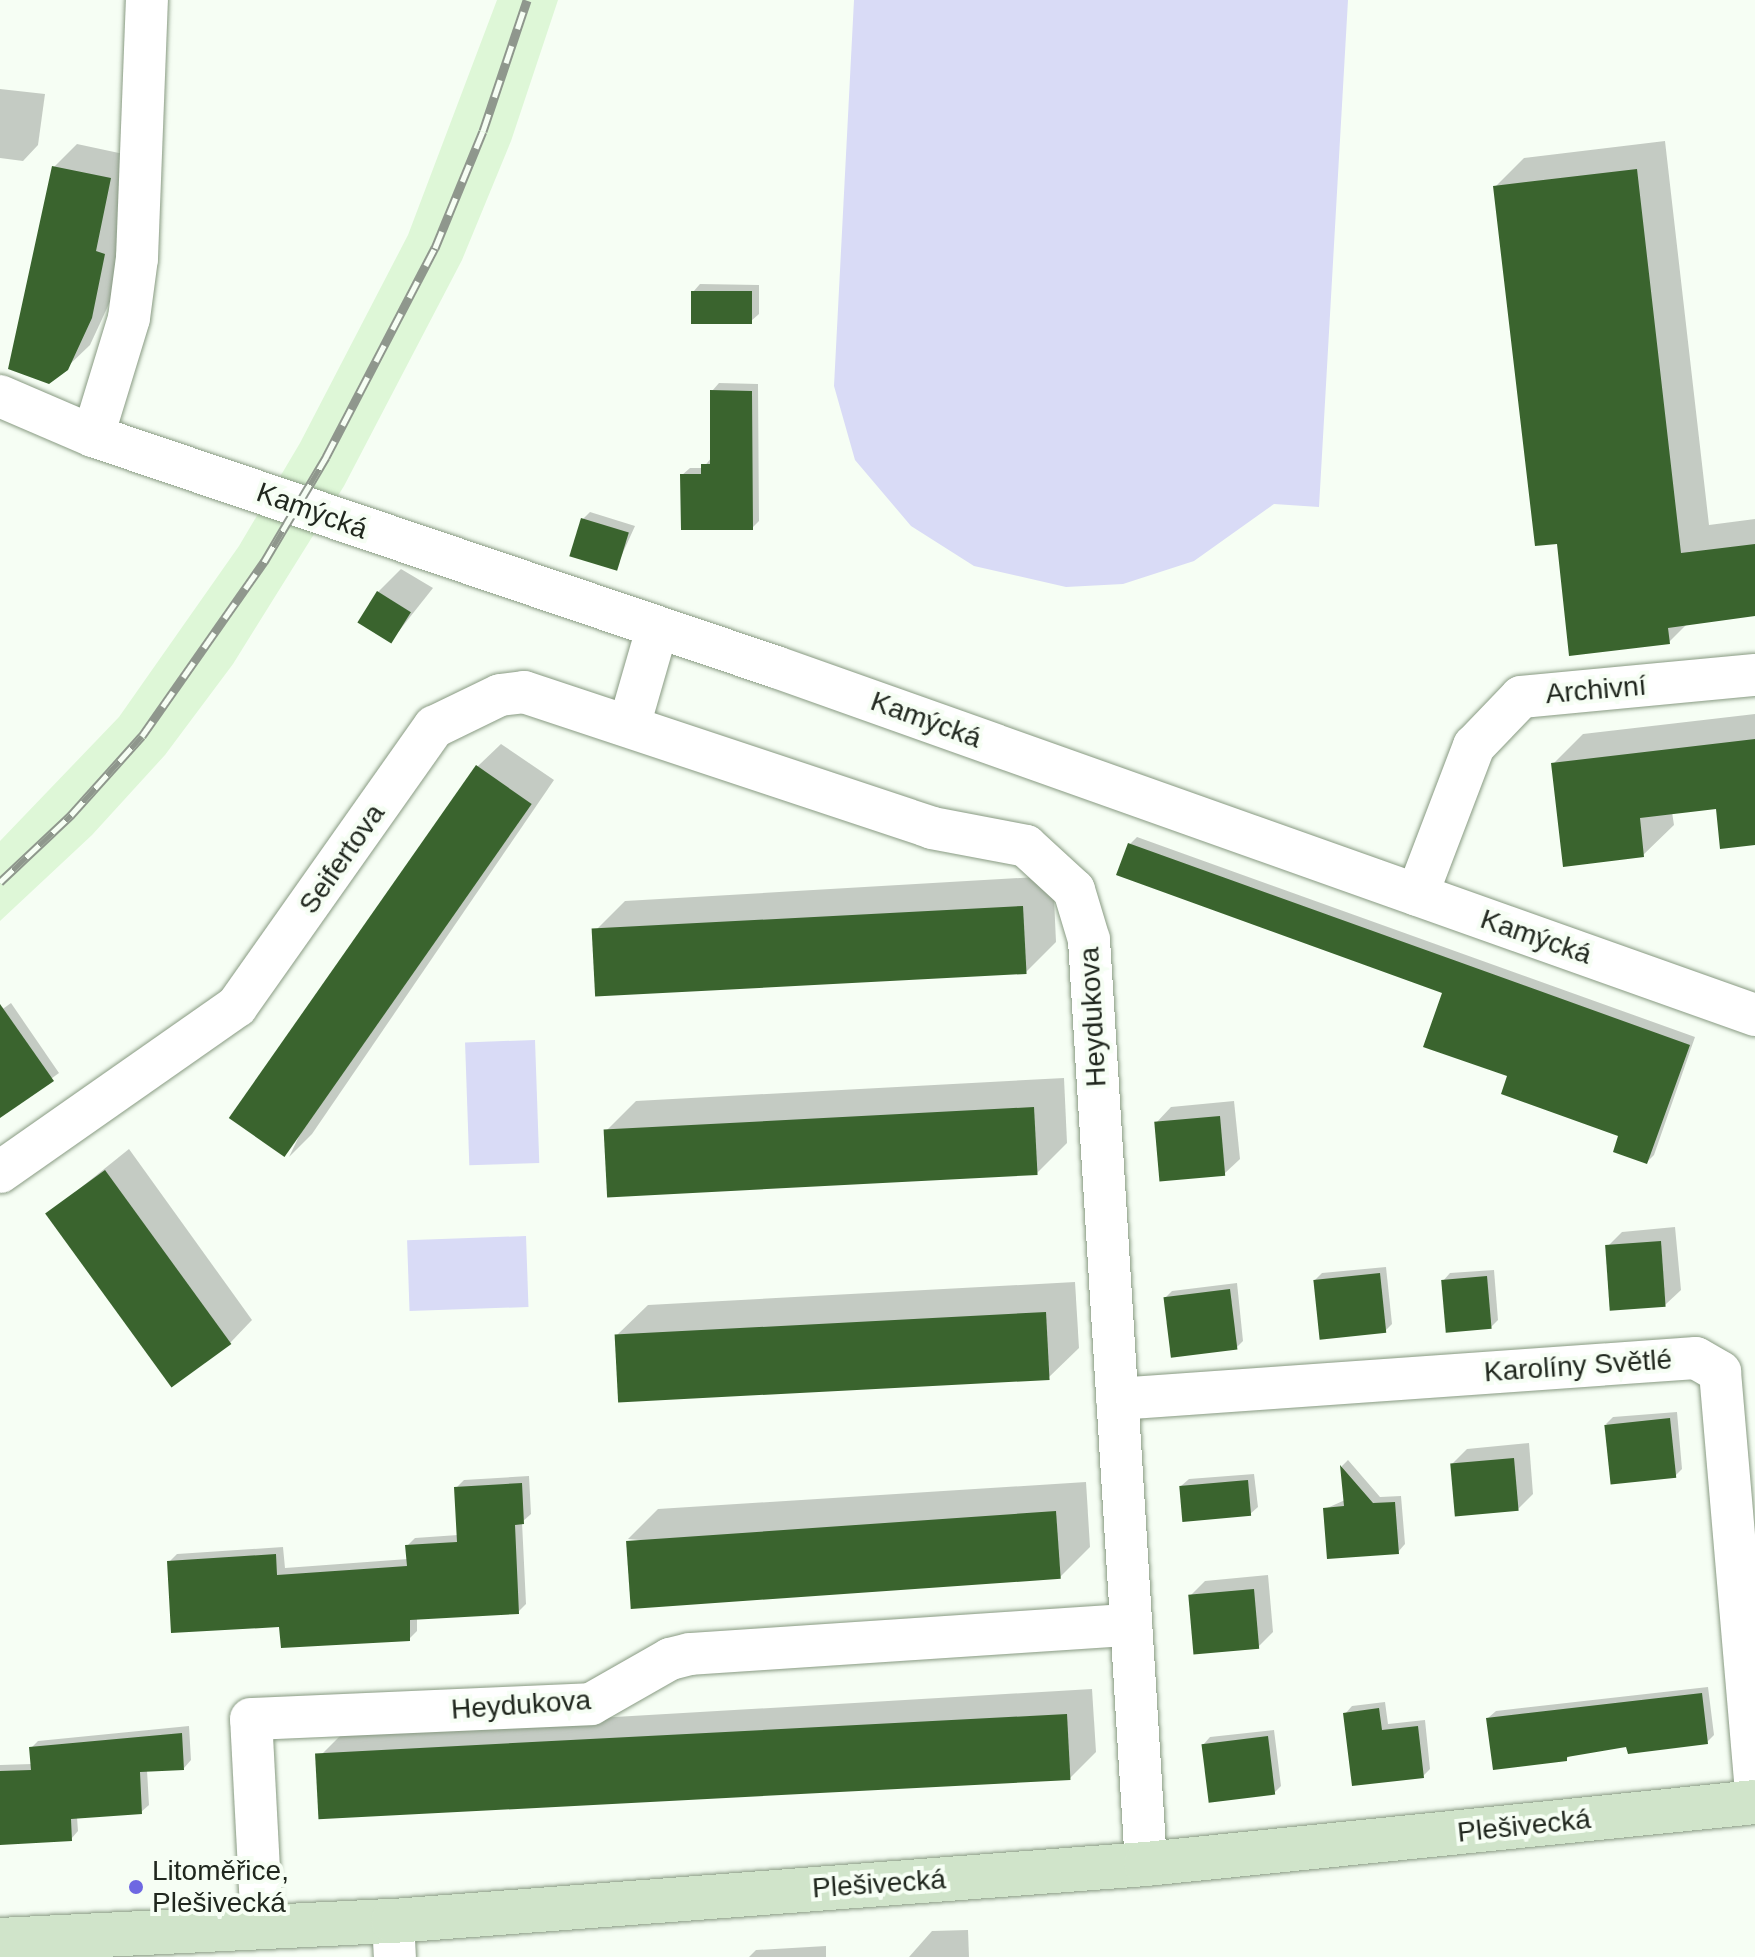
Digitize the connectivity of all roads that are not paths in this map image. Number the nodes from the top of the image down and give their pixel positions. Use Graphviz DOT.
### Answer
graph roads {
  1 [pos="147,0"];
  2 [pos="0,396"];
  3 [pos="93,436"];
  4 [pos="657,629"];
  5 [pos="1755,675"];
  6 [pos="629,726"];
  7 [pos="1417,895"];
  8 [pos="1755,1015"];
  9 [pos="0,1172"];
  10 [pos="1117,1399"];
  11 [pos="1131,1625"];
  12 [pos="1755,1783"];
  13 [pos="1755,1802"];
  14 [pos="1146,1864"];
  15 [pos="262,1927"];
  16 [pos="394,1939"];
  17 [pos="0,1940"];
  1 -- 3 [label="street"];
  2 -- 3 [label="street, Kamýcká"];
  3 -- 4 [label="street, Kamýcká"];
  4 -- 6 [label="street"];
  4 -- 7 [label="street, Kamýcká"];
  5 -- 7 [label="street, Archivní"];
  6 -- 9 [label="street, Seifertova"];
  6 -- 10 [label="street, Heydukova"];
  7 -- 8 [label="street, Kamýcká"];
  10 -- 11 [label="street, Heydukova"];
  10 -- 12 [label="street, Karolíny Světlé"];
  11 -- 14 [label="street, Heydukova"];
  11 -- 15 [label="street, Heydukova"];
  13 -- 14 [label="street, Plešivecká"];
  14 -- 16 [label="street, Plešivecká"];
  15 -- 16 [label="street, Plešivecká"];
  15 -- 17 [label="street, Plešivecká"];
}
